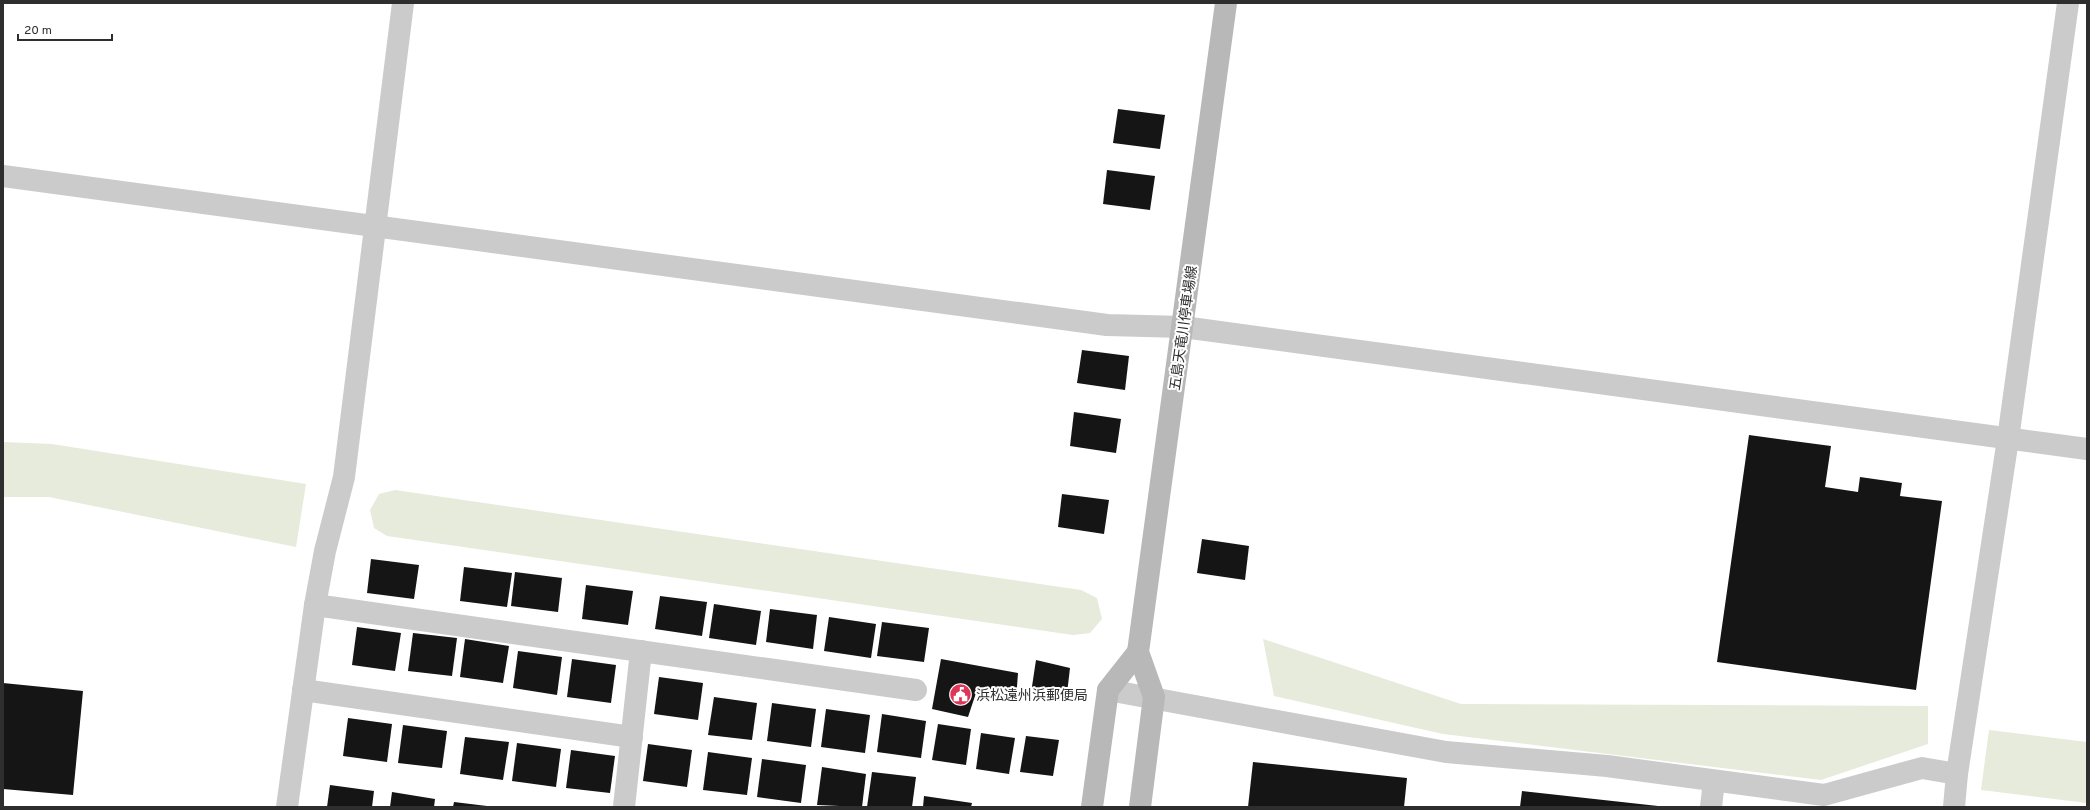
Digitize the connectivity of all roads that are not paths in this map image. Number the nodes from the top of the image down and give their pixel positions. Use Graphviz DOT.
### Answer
graph roads {
  1 [pos="404,3"];
  2 [pos="1226,3"];
  3 [pos="2068,3"];
  4 [pos="3,176"];
  5 [pos="375,226"];
  6 [pos="1183,327"];
  7 [pos="2008,438"];
  8 [pos="2087,449"];
  9 [pos="315,605"];
  10 [pos="641,651"];
  11 [pos="1138,652"];
  12 [pos="303,690"];
  13 [pos="916,690"];
  14 [pos="1108,690"];
  15 [pos="1154,697"];
  16 [pos="632,737"];
  17 [pos="1957,774"];
  18 [pos="1714,781"];
  19 [pos="287,807"];
  20 [pos="624,807"];
  21 [pos="1092,807"];
  22 [pos="1140,807"];
  23 [pos="1711,807"];
  24 [pos="1954,807"];
  1 -- 5 [label="street"];
  2 -- 6 [label="main road, 五島天竜川停車場線"];
  3 -- 7 [label="street"];
  4 -- 5 [label="street"];
  5 -- 6 [label="street"];
  5 -- 9 [label="street"];
  6 -- 7 [label="street"];
  6 -- 11 [label="main road, 五島天竜川停車場線"];
  7 -- 8 [label="street"];
  7 -- 17 [label="street"];
  9 -- 10 [label="street"];
  9 -- 12 [label="street"];
  10 -- 13 [label="street"];
  10 -- 16 [label="street"];
  11 -- 14 [label="main road"];
  11 -- 15 [label="main road, 五島天竜川停車場線"];
  12 -- 16 [label="street"];
  12 -- 19 [label="street"];
  14 -- 15 [label="street"];
  14 -- 21 [label="main road"];
  15 -- 18 [label="street"];
  15 -- 22 [label="main road, 五島天竜川停車場線"];
  16 -- 20 [label="street"];
  17 -- 18 [label="street"];
  17 -- 24 [label="street"];
  18 -- 23 [label="street"];
}
